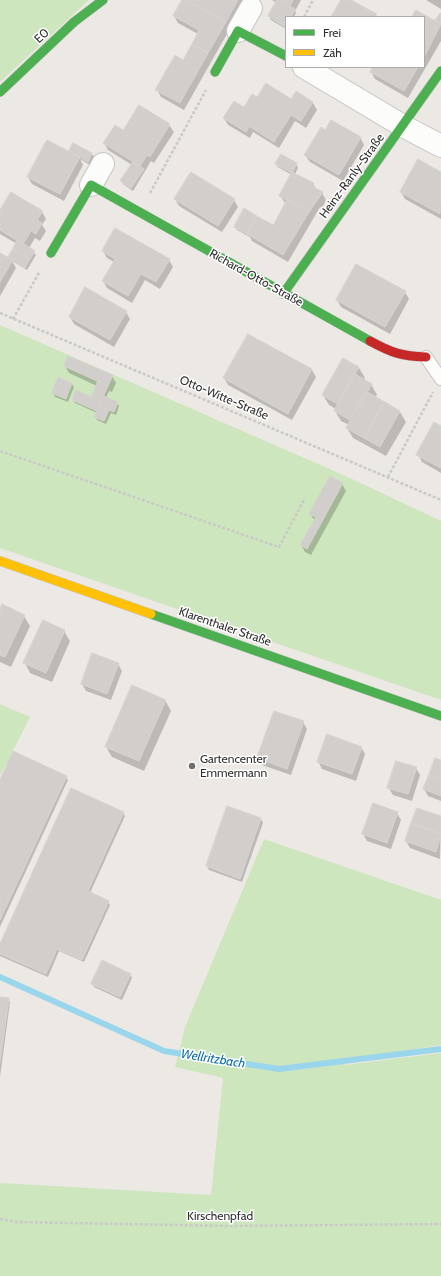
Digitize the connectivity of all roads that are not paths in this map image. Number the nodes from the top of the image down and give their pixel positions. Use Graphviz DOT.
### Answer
graph roads {
  1 [pos="103,0"];
  2 [pos="251,8"];
  3 [pos="238,31"];
  4 [pos="285,55"];
  5 [pos="306,68"];
  6 [pos="441,71"];
  7 [pos="215,72"];
  8 [pos="0,92"];
  9 [pos="403,126"];
  10 [pos="441,146"];
  11 [pos="103,164"];
  12 [pos="91,185"];
  13 [pos="51,253"];
  14 [pos="283,294"];
  15 [pos="426,357"];
  16 [pos="441,378"];
  17 [pos="0,561"];
  18 [pos="441,716"];
  1 -- 8 [label="street, E0"];
  2 -- 3 [label="street"];
  3 -- 4 [label="street"];
  3 -- 7 [label="street"];
  5 -- 9 [label="street"];
  6 -- 9 [label="street, Heinz-Ranly-Straße"];
  9 -- 10 [label="street"];
  9 -- 14 [label="street, Heinz-Ranly-Straße"];
  11 -- 12 [label="street"];
  12 -- 13 [label="street"];
  12 -- 14 [label="street, Richard-Otto-Straße"];
  14 -- 15 [label="street, Richard-Otto-Straße"];
  15 -- 16 [label="lane"];
  17 -- 18 [label="street, Klarenthaler Straße"];
}
